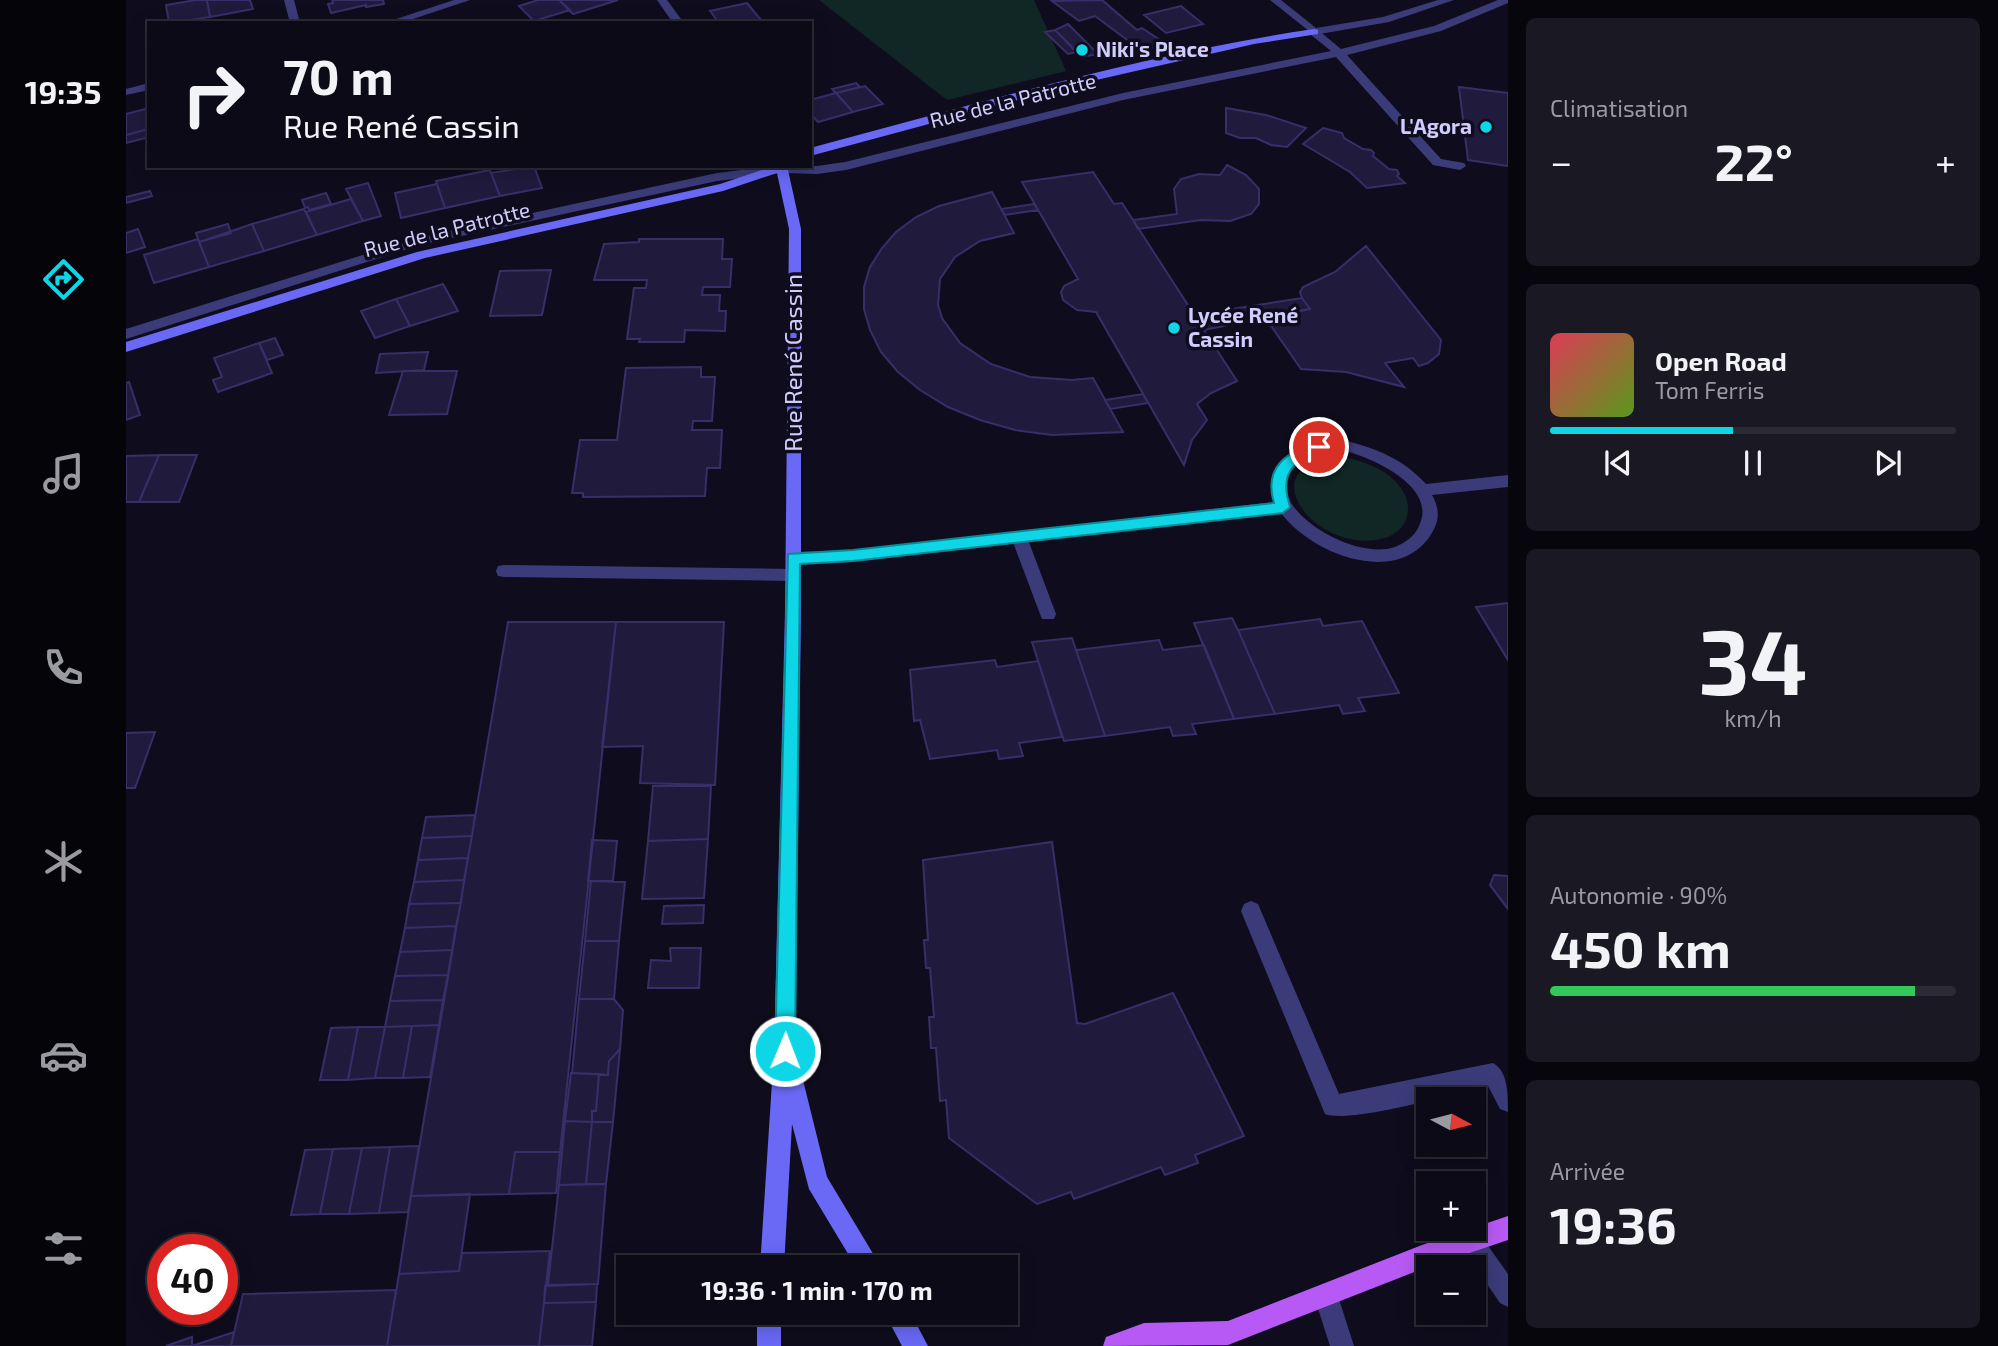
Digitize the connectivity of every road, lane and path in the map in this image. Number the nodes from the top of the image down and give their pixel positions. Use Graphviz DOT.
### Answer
graph roads {
  1 [pos="289,0"];
  2 [pos="465,0"];
  3 [pos="662,0"];
  4 [pos="1275,0"];
  5 [pos="1449,0"];
  6 [pos="1507,0"];
  7 [pos="294,21"];
  8 [pos="395,21"];
  9 [pos="678,21"];
  10 [pos="1314,32"];
  11 [pos="1338,52"];
  12 [pos="147,87"];
  13 [pos="126,92"];
  14 [pos="812,151"];
  15 [pos="1460,166"];
  16 [pos="776,168"];
  17 [pos="780,168"];
  18 [pos="783,168"];
  19 [pos="794,168"];
  20 [pos="126,334"];
  21 [pos="126,347"];
  22 [pos="1508,481"];
  23 [pos="1423,490"];
  24 [pos="1283,507"];
  25 [pos="1019,537"];
  26 [pos="793,566"];
  27 [pos="504,570"];
  28 [pos="1048,614"];
  29 [pos="1251,911"];
  30 [pos="785,1051"];
  31 [pos="1508,1101"];
  32 [pos="1508,1228"];
  33 [pos="1486,1236"];
  34 [pos="1471,1241"];
  35 [pos="773,1255"];
  36 [pos="862,1255"];
  37 [pos="1508,1295"];
  38 [pos="1326,1296"];
  39 [pos="769,1325"];
  40 [pos="904,1325"];
  41 [pos="1222,1339"];
  42 [pos="769,1346"];
  43 [pos="916,1346"];
  44 [pos="1115,1346"];
  45 [pos="1342,1346"];
  1 -- 7 [label="street"];
  2 -- 8 [label="street"];
  3 -- 9 [label="street"];
  4 -- 10 [label="street"];
  5 -- 10 [label="street"];
  6 -- 11 [label="street, Rue de la Patrotte"];
  10 -- 11 [label="street"];
  10 -- 14 [label="street, Rue de la Patrotte"];
  11 -- 15 [label="street"];
  11 -- 19 [label="street, Rue de la Patrotte"];
  12 -- 13 [label="street"];
  16 -- 20 [label="street, Rue de la Patrotte"];
  17 -- 21 [label="street, Rue de la Patrotte"];
  18 -- 26 [label="street, Rue René Cassin"];
  22 -- 23 [label="street"];
  23 -- 24 [label="street"];
  23 -- 24 [label="street"];
  24 -- 25 [label="street"];
  25 -- 26 [label="street"];
  25 -- 28 [label="street"];
  26 -- 27 [label="street"];
  26 -- 30 [label="street, Rue René Cassin"];
  29 -- 31 [label="street"];
  30 -- 35 [label="street, Rue René Cassin"];
  30 -- 36 [label="street, Rue René Cassin"];
  32 -- 33 [label="main road"];
  34 -- 37 [label="street"];
  34 -- 38 [label="main road"];
  38 -- 41 [label="main road"];
  38 -- 45 [label="street"];
  39 -- 42 [label="street"];
  40 -- 43 [label="street"];
  41 -- 44 [label="main road"];
}
